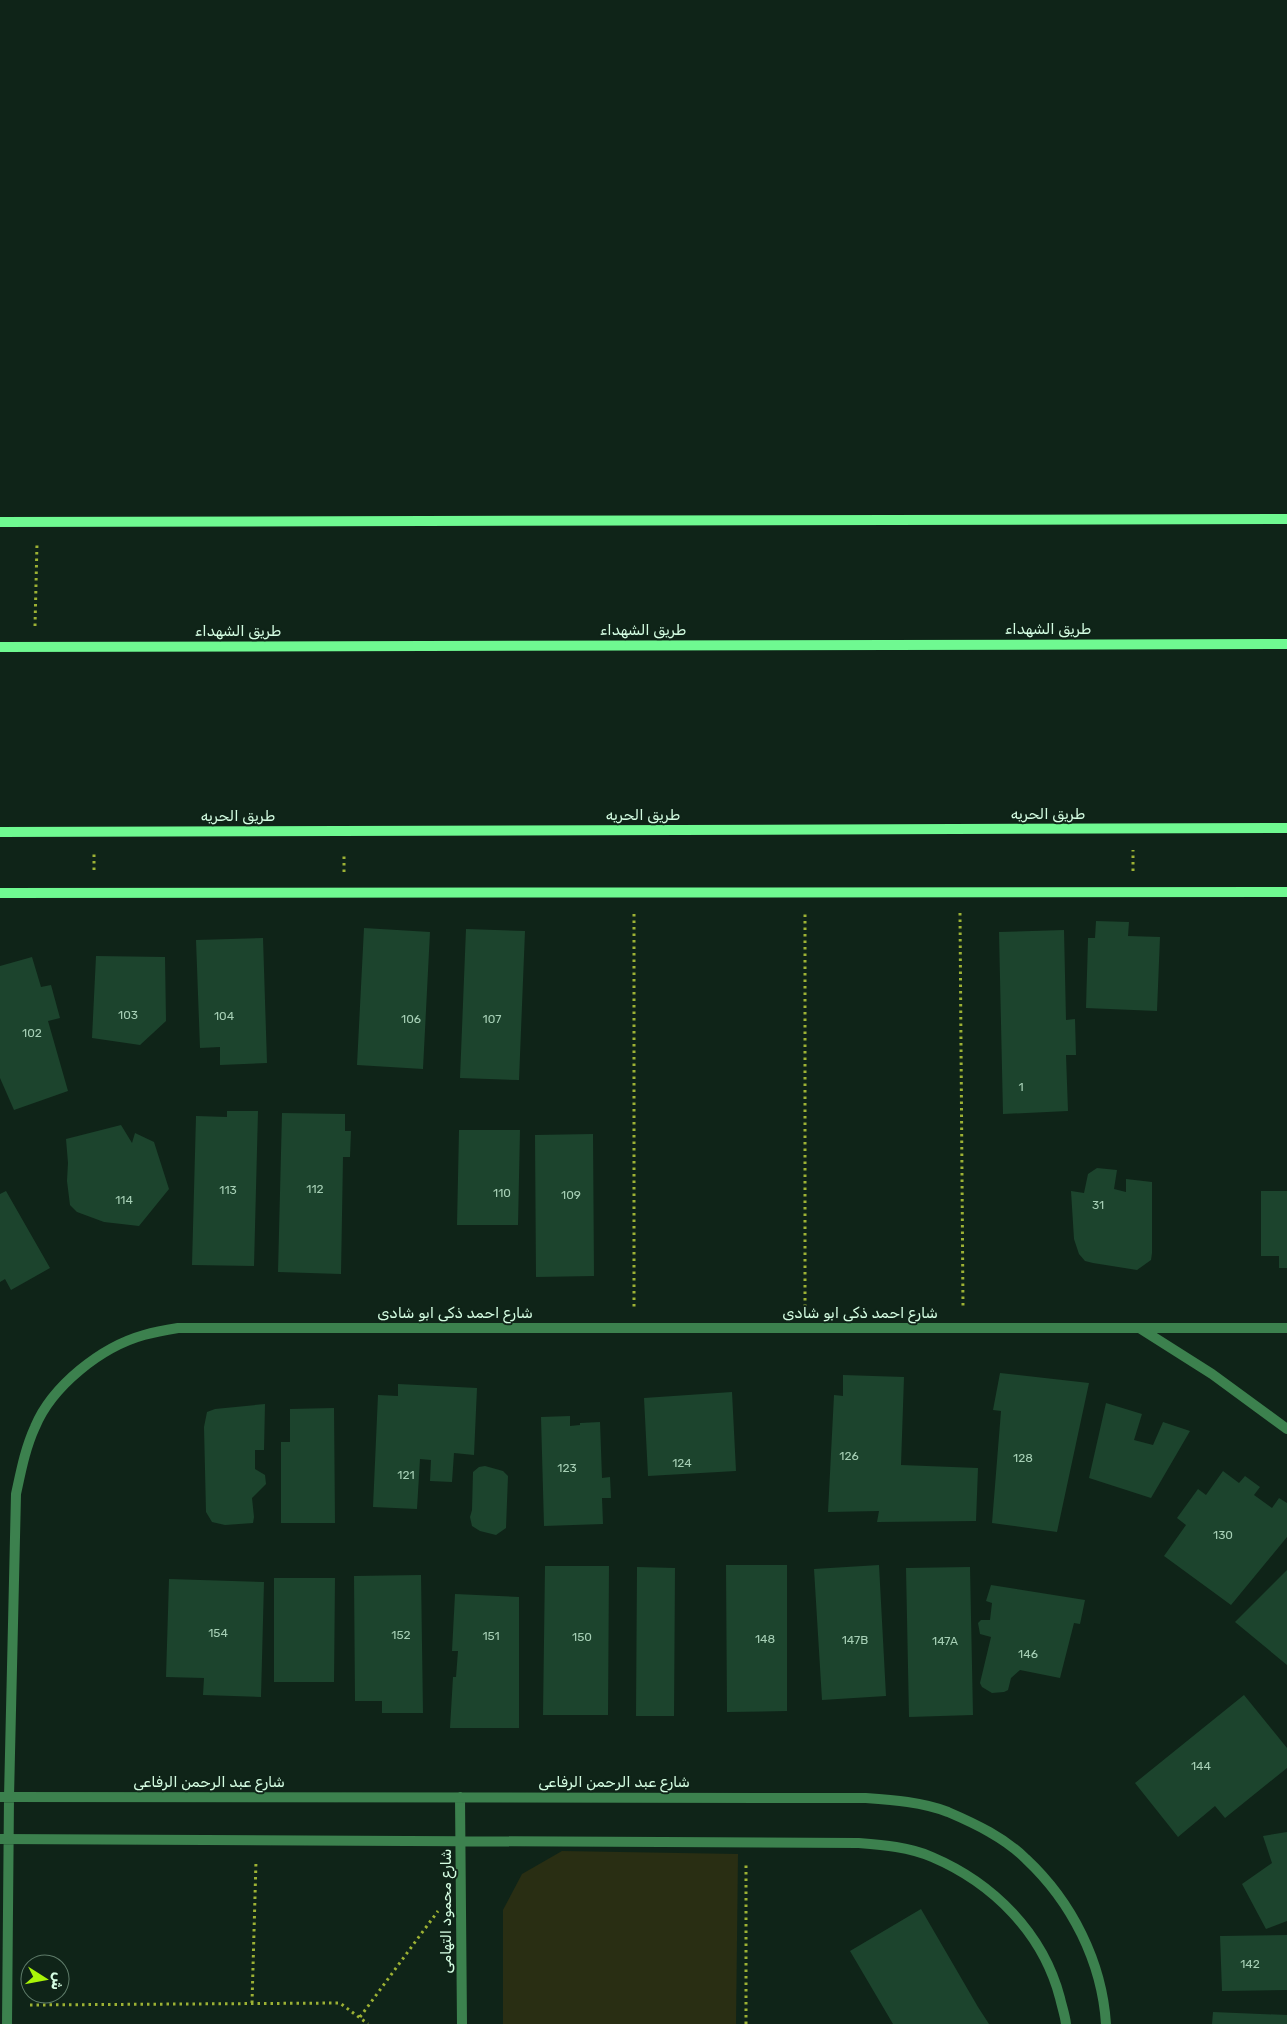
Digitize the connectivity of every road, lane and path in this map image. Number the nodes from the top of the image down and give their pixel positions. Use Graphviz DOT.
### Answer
graph roads {
  1 [pos="1287,519"];
  2 [pos="0,522"];
  3 [pos="37,522"];
  4 [pos="1287,644"];
  5 [pos="0,647"];
  6 [pos="35,647"];
  7 [pos="1287,828"];
  8 [pos="1133,829"];
  9 [pos="344,831"];
  10 [pos="0,832"];
  11 [pos="94,832"];
  12 [pos="959,892"];
  13 [pos="1132,892"];
  14 [pos="1287,892"];
  15 [pos="0,893"];
  16 [pos="93,893"];
  17 [pos="344,893"];
  18 [pos="634,893"];
  19 [pos="805,893"];
  20 [pos="634,1328"];
  21 [pos="805,1328"];
  22 [pos="963,1328"];
  23 [pos="1140,1328"];
  24 [pos="1287,1328"];
  25 [pos="1287,1429"];
  26 [pos="5,1797"];
  27 [pos="460,1797"];
  28 [pos="5,1839"];
  29 [pos="256,1840"];
  30 [pos="461,1842"];
  31 [pos="746,1842"];
  32 [pos="438,1910"];
  33 [pos="252,2003"];
  34 [pos="7,2005"];
  35 [pos="360,2017"];
  36 [pos="7,2024"];
  37 [pos="368,2024"];
  38 [pos="462,2024"];
  39 [pos="746,2024"];
  40 [pos="1066,2024"];
  41 [pos="1106,2024"];
  1 -- 3 [label="street"];
  2 -- 3 [label="street"];
  3 -- 6 [label="path"];
  4 -- 6 [label="street, طريق الشهداء"];
  5 -- 6 [label="street, طريق الشهداء"];
  7 -- 8 [label="street, طريق الحريه"];
  8 -- 9 [label="street, طريق الحريه"];
  8 -- 13 [label="path"];
  9 -- 11 [label="street, طريق الحريه"];
  9 -- 17 [label="path"];
  10 -- 11 [label="street, طريق الحريه"];
  11 -- 16 [label="path"];
  12 -- 13 [label="street"];
  12 -- 19 [label="street"];
  12 -- 22 [label="path"];
  13 -- 14 [label="street"];
  15 -- 16 [label="street"];
  16 -- 17 [label="street"];
  17 -- 18 [label="street"];
  18 -- 19 [label="street"];
  18 -- 20 [label="path"];
  19 -- 21 [label="path"];
  20 -- 21 [label="street, شارع احمد ذكى ابو شادى"];
  20 -- 26 [label="street, شارع احمد ذكى ابو شادى"];
  21 -- 22 [label="street, شارع احمد ذكى ابو شادى"];
  22 -- 23 [label="street, شارع احمد ذكى ابو شادى"];
  23 -- 24 [label="street, شارع احمد ذكى ابو شادى"];
  23 -- 25 [label="street"];
  26 -- 27 [label="street, شارع عبد الرحمن الرفاعى"];
  26 -- 28 [label="street, شارع احمد ذكى ابو شادى"];
  27 -- 30 [label="street, شارع محمود التهامى"];
  27 -- 41 [label="street, شارع عبد الرحمن الرفاعى"];
  28 -- 29 [label="street"];
  28 -- 34 [label="street, شارع احمد ذكى ابو شادى"];
  29 -- 30 [label="street"];
  29 -- 33 [label="path"];
  30 -- 31 [label="street"];
  30 -- 38 [label="street, شارع محمود التهامى"];
  31 -- 39 [label="path"];
  31 -- 40 [label="street"];
  32 -- 35 [label="path"];
  33 -- 34 [label="path"];
  33 -- 35 [label="path"];
  34 -- 36 [label="street, شارع احمد ذكى ابو شادى"];
  35 -- 37 [label="path"];
}
